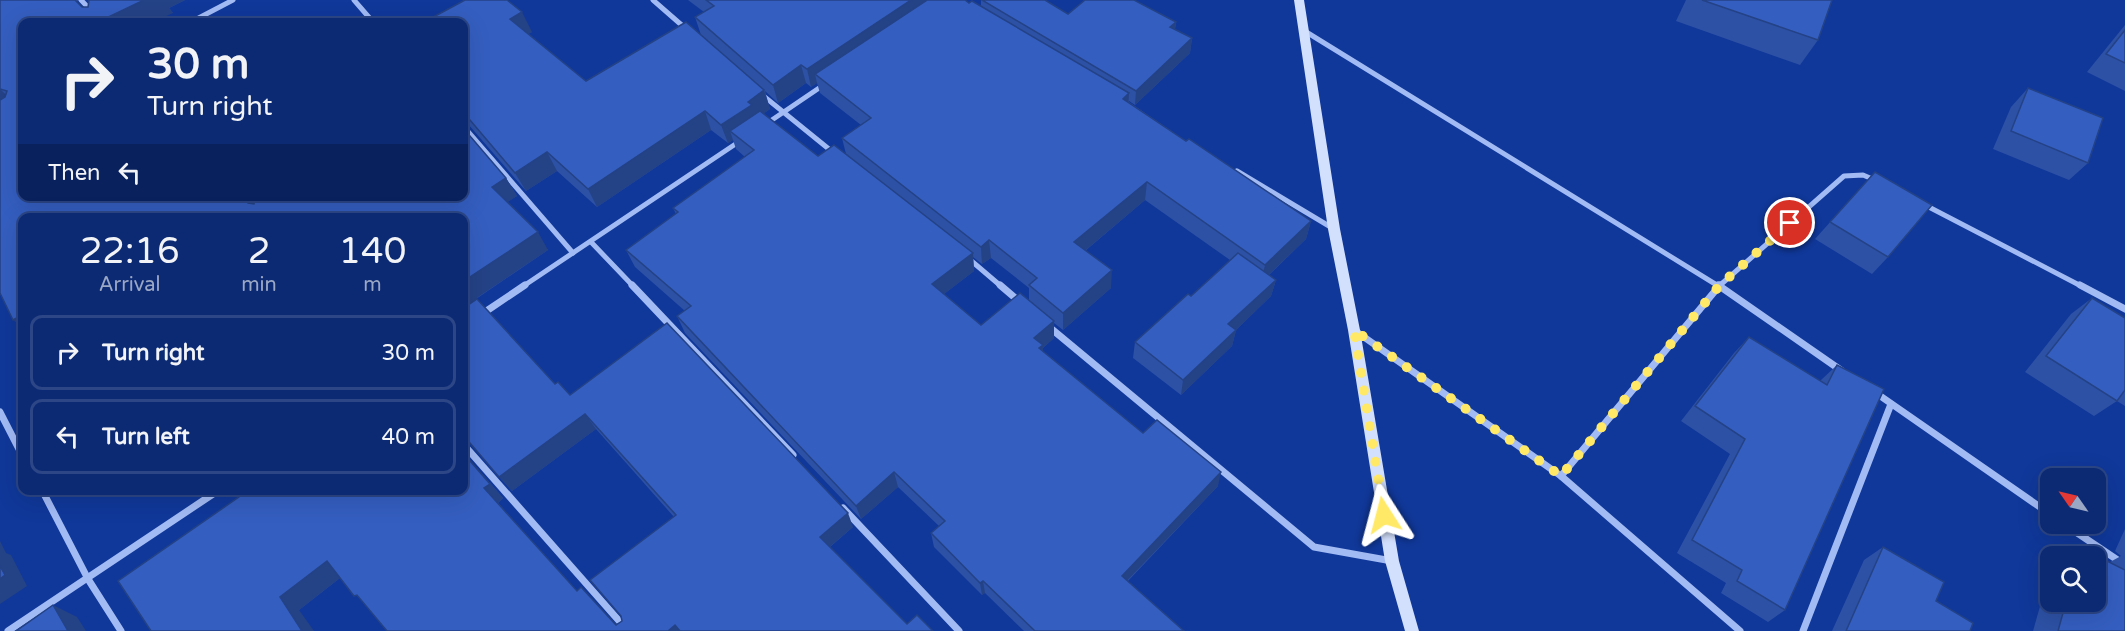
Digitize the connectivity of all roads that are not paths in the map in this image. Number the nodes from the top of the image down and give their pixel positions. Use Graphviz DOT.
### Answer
graph roads {
  1 [pos="81,0"];
  2 [pos="233,0"];
  3 [pos="354,0"];
  4 [pos="653,0"];
  5 [pos="1299,0"];
  6 [pos="98,18"];
  7 [pos="199,18"];
  8 [pos="370,18"];
  9 [pos="687,30"];
  10 [pos="1303,30"];
  11 [pos="831,80"];
  12 [pos="756,90"];
  13 [pos="782,113"];
  14 [pos="763,126"];
  15 [pos="468,132"];
  16 [pos="744,139"];
  17 [pos="845,162"];
  18 [pos="1233,169"];
  19 [pos="1882,183"];
  20 [pos="1913,199"];
  21 [pos="254,201"];
  22 [pos="264,213"];
  23 [pos="1334,229"];
  24 [pos="591,242"];
  25 [pos="573,253"];
  26 [pos="962,254"];
  27 [pos="1719,286"];
  28 [pos="1025,306"];
  29 [pos="2125,309"];
  30 [pos="473,320"];
  31 [pos="1043,321"];
  32 [pos="1354,330"];
  33 [pos="1853,378"];
  34 [pos="1872,391"];
  35 [pos="1891,404"];
  36 [pos="0,412"];
  37 [pos="18,446"];
  38 [pos="468,450"];
  39 [pos="795,458"];
  40 [pos="1561,476"];
  41 [pos="45,495"];
  42 [pos="212,495"];
  43 [pos="836,501"];
  44 [pos="2040,507"];
  45 [pos="2079,534"];
  46 [pos="1392,561"];
  47 [pos="2125,565"];
  48 [pos="88,579"];
  49 [pos="8,631"];
  50 [pos="121,631"];
  51 [pos="628,631"];
  52 [pos="959,631"];
  53 [pos="1412,631"];
  54 [pos="1740,631"];
  55 [pos="1803,631"];
  1 -- 6 [label="street"];
  2 -- 7 [label="street"];
  3 -- 8 [label="street"];
  4 -- 9 [label="street"];
  5 -- 10 [label="main road"];
  10 -- 23 [label="main road"];
  10 -- 27 [label="street"];
  11 -- 13 [label="street"];
  12 -- 13 [label="street"];
  13 -- 14 [label="street"];
  13 -- 17 [label="street"];
  15 -- 25 [label="street"];
  16 -- 24 [label="street"];
  18 -- 23 [label="street"];
  19 -- 27 [label="street"];
  20 -- 29 [label="street"];
  21 -- 22 [label="street"];
  23 -- 32 [label="main road"];
  24 -- 25 [label="street"];
  24 -- 39 [label="street"];
  25 -- 30 [label="street"];
  26 -- 28 [label="street"];
  27 -- 33 [label="street"];
  27 -- 40 [label="street"];
  31 -- 46 [label="street"];
  32 -- 40 [label="street"];
  32 -- 46 [label="main road"];
  34 -- 35 [label="street"];
  35 -- 44 [label="street"];
  35 -- 55 [label="street"];
  36 -- 37 [label="street"];
  38 -- 51 [label="street"];
  40 -- 54 [label="street"];
  41 -- 48 [label="street"];
  42 -- 48 [label="street"];
  43 -- 52 [label="street"];
  45 -- 47 [label="street"];
  46 -- 53 [label="main road"];
  48 -- 49 [label="street"];
  48 -- 50 [label="street"];
}
